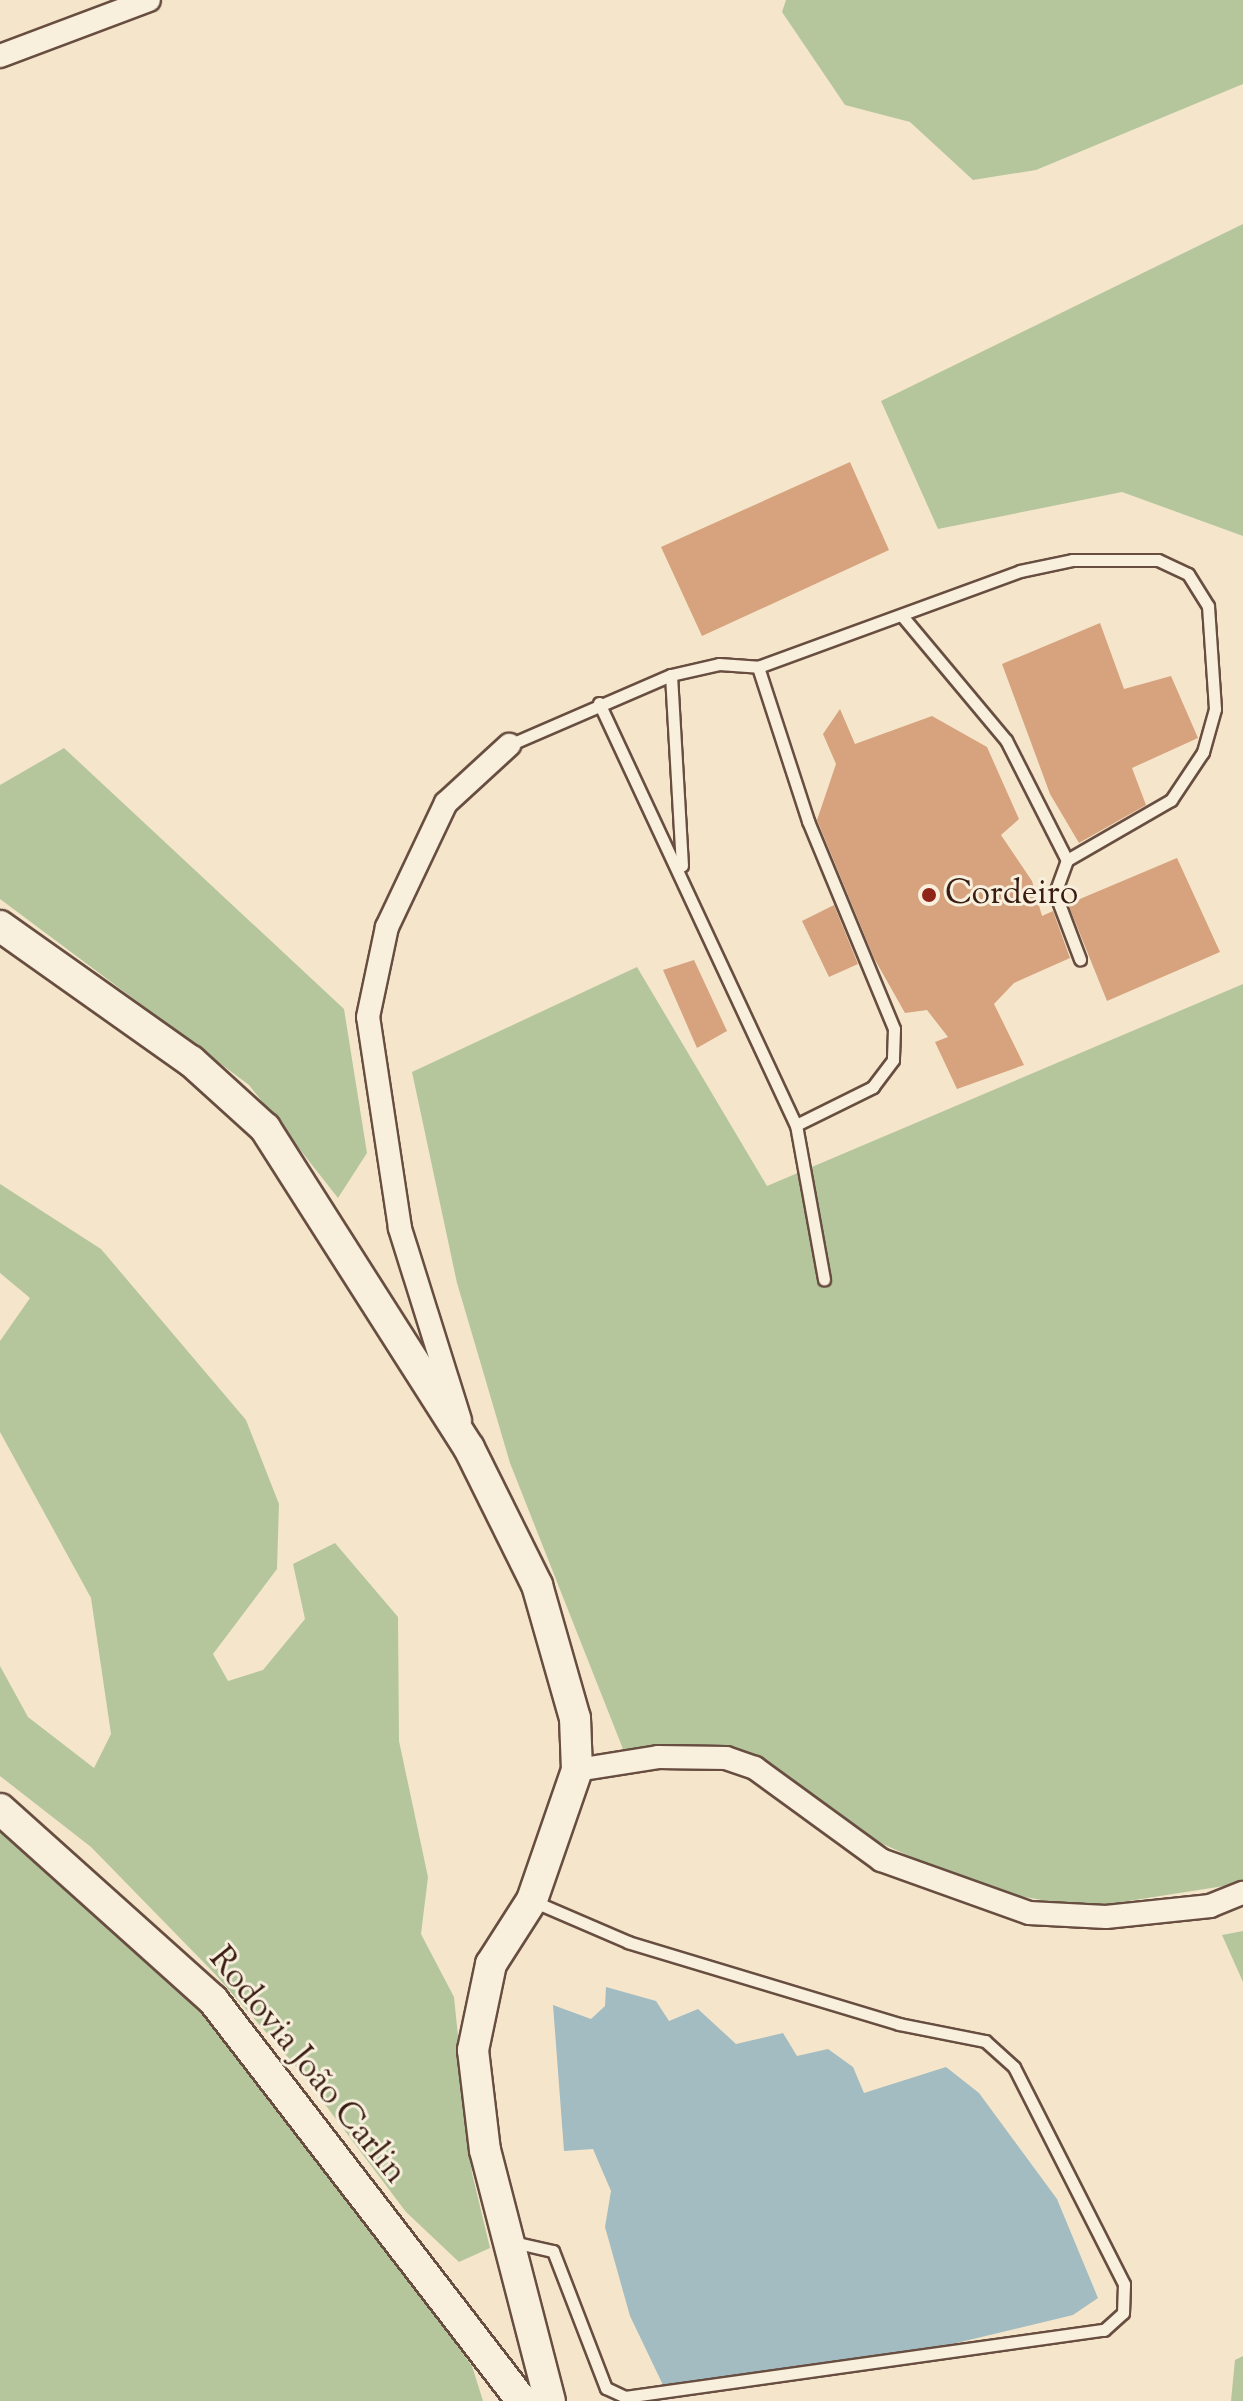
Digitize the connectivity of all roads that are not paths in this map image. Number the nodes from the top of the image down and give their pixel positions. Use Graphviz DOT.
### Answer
graph roads {
  1 [pos="149,0"];
  2 [pos="0,56"];
  3 [pos="903,617"];
  4 [pos="758,667"];
  5 [pos="671,675"];
  6 [pos="599,703"];
  7 [pos="509,745"];
  8 [pos="1067,860"];
  9 [pos="682,872"];
  10 [pos="0,926"];
  11 [pos="1080,959"];
  12 [pos="796,1125"];
  13 [pos="824,1279"];
  14 [pos="469,1448"];
  15 [pos="577,1770"];
  16 [pos="0,1809"];
  17 [pos="1243,1893"];
  18 [pos="532,1900"];
  19 [pos="509,2241"];
  20 [pos="522,2401"];
  21 [pos="550,2401"];
  1 -- 2 [label="street"];
  3 -- 4 [label="lane"];
  3 -- 8 [label="lane"];
  3 -- 8 [label="lane"];
  4 -- 5 [label="lane"];
  4 -- 12 [label="lane"];
  5 -- 6 [label="lane"];
  5 -- 9 [label="lane"];
  6 -- 7 [label="lane"];
  6 -- 9 [label="lane"];
  7 -- 14 [label="street"];
  8 -- 11 [label="lane"];
  9 -- 12 [label="lane"];
  10 -- 14 [label="street"];
  12 -- 13 [label="lane"];
  14 -- 15 [label="street"];
  15 -- 17 [label="street"];
  15 -- 18 [label="street"];
  16 -- 20 [label="street, Rodovia João Carlin"];
  18 -- 19 [label="street"];
  18 -- 19 [label="lane"];
  19 -- 21 [label="street"];
}
